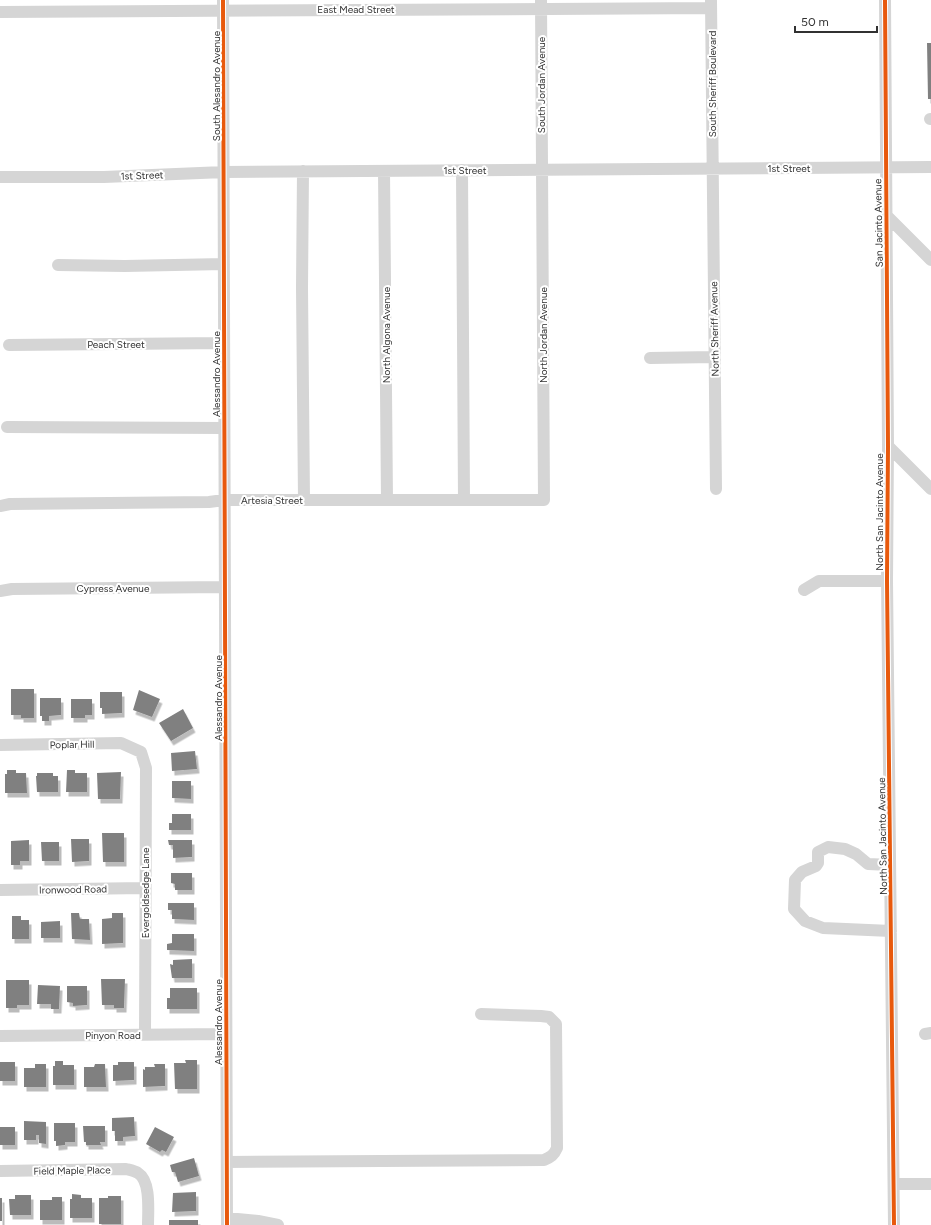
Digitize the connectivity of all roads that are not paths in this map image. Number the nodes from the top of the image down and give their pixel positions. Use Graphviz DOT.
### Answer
graph roads {
  1 [pos="885,0"];
  2 [pos="541,4"];
  3 [pos="711,4"];
  4 [pos="223,5"];
  5 [pos="0,12"];
  6 [pos="885,167"];
  7 [pos="931,167"];
  8 [pos="712,168"];
  9 [pos="542,169"];
  10 [pos="384,170"];
  11 [pos="462,170"];
  12 [pos="303,171"];
  13 [pos="224,172"];
  14 [pos="0,177"];
  15 [pos="886,215"];
  16 [pos="931,260"];
  17 [pos="224,264"];
  18 [pos="58,265"];
  19 [pos="224,343"];
  20 [pos="9,345"];
  21 [pos="714,357"];
  22 [pos="650,358"];
  23 [pos="7,427"];
  24 [pos="224,428"];
  25 [pos="888,446"];
  26 [pos="716,489"];
  27 [pos="931,489"];
  28 [pos="224,500"];
  29 [pos="304,500"];
  30 [pos="387,500"];
  31 [pos="464,500"];
  32 [pos="544,500"];
  33 [pos="0,506"];
  34 [pos="887,581"];
  35 [pos="226,587"];
  36 [pos="804,590"];
  37 [pos="0,591"];
  38 [pos="0,745"];
  39 [pos="141,752"];
  40 [pos="890,865"];
  41 [pos="145,888"];
  42 [pos="0,890"];
  43 [pos="891,931"];
  44 [pos="481,1014"];
  45 [pos="226,1034"];
  46 [pos="145,1035"];
  47 [pos="0,1036"];
  48 [pos="227,1162"];
  49 [pos="0,1171"];
  50 [pos="894,1184"];
  51 [pos="931,1184"];
  52 [pos="227,1221"];
  53 [pos="148,1225"];
  54 [pos="278,1225"];
  55 [pos="894,1225"];
  1 -- 6 [label="street, San Jacinto Avenue"];
  2 -- 3 [label="street, East Mead Street"];
  2 -- 4 [label="street, East Mead Street"];
  2 -- 9 [label="street, South Jordan Avenue"];
  3 -- 8 [label="street, South Sheriff Boulevard"];
  4 -- 5 [label="street, East Mead Street"];
  4 -- 13 [label="street, South Alesandro Avenue"];
  6 -- 7 [label="street, 1st Street"];
  6 -- 8 [label="street, 1st Street"];
  6 -- 15 [label="street, San Jacinto Avenue"];
  8 -- 9 [label="street, 1st Street"];
  8 -- 21 [label="street, North Sheriff Avenue"];
  9 -- 11 [label="street, 1st Street"];
  9 -- 32 [label="street, North Jordan Avenue"];
  10 -- 11 [label="street, 1st Street"];
  10 -- 12 [label="street, 1st Street"];
  10 -- 30 [label="street, North Algona Avenue"];
  11 -- 31 [label="street"];
  12 -- 13 [label="street, 1st Street"];
  12 -- 29 [label="street"];
  13 -- 14 [label="street, 1st Street"];
  13 -- 17 [label="street, Alessandro Avenue"];
  15 -- 16 [label="street"];
  15 -- 25 [label="street, San Jacinto Avenue"];
  17 -- 18 [label="street"];
  17 -- 19 [label="street, Alessandro Avenue"];
  19 -- 20 [label="street, Peach Street"];
  19 -- 24 [label="street, Alessandro Avenue"];
  21 -- 22 [label="street"];
  21 -- 26 [label="street, North Sheriff Avenue"];
  23 -- 24 [label="street"];
  24 -- 28 [label="street, Alessandro Avenue"];
  25 -- 27 [label="street"];
  25 -- 34 [label="street, North San Jacinto Avenue"];
  28 -- 29 [label="street, Artesia Street"];
  28 -- 33 [label="street, Artesia Street"];
  28 -- 35 [label="street, Alessandro Avenue"];
  29 -- 30 [label="street, Artesia Street"];
  30 -- 31 [label="street, Artesia Street"];
  31 -- 32 [label="street, Artesia Street"];
  34 -- 36 [label="street"];
  34 -- 40 [label="street, North San Jacinto Avenue"];
  35 -- 37 [label="street, Cypress Avenue"];
  35 -- 45 [label="street, Alessandro Avenue"];
  38 -- 39 [label="street, Poplar Hill"];
  39 -- 41 [label="street, Evergoldsedge Lane"];
  40 -- 43 [label="street, North San Jacinto Avenue"];
  40 -- 43 [label="street"];
  41 -- 42 [label="street, Ironwood Road"];
  41 -- 46 [label="street, Evergoldsedge Lane"];
  43 -- 50 [label="street, North San Jacinto Avenue"];
  44 -- 48 [label="street"];
  45 -- 46 [label="street, Pinyon Road"];
  45 -- 48 [label="street, Alessandro Avenue"];
  46 -- 47 [label="street, Pinyon Road"];
  48 -- 52 [label="street, Alessandro Avenue"];
  49 -- 53 [label="street, Field Maple Place"];
  50 -- 51 [label="street"];
  50 -- 55 [label="street, North San Jacinto Avenue"];
  52 -- 54 [label="street"];
}
